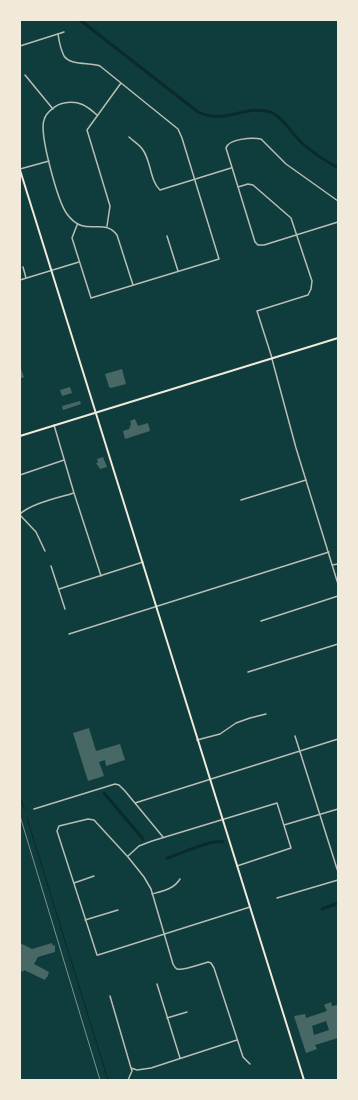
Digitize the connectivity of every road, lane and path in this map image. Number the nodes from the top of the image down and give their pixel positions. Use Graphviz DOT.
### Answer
graph roads {
  1 [pos="64,32"];
  2 [pos="58,34"];
  3 [pos="20,46"];
  4 [pos="25,75"];
  5 [pos="121,83"];
  6 [pos="53,109"];
  7 [pos="97,115"];
  8 [pos="129,137"];
  9 [pos="49,161"];
  10 [pos="232,168"];
  11 [pos="20,170"];
  12 [pos="194,179"];
  13 [pos="238,187"];
  14 [pos="338,201"];
  15 [pos="338,222"];
  16 [pos="77,225"];
  17 [pos="107,226"];
  18 [pos="297,234"];
  19 [pos="167,236"];
  20 [pos="80,262"];
  21 [pos="23,267"];
  22 [pos="52,270"];
  23 [pos="178,271"];
  24 [pos="26,278"];
  25 [pos="20,280"];
  26 [pos="133,285"];
  27 [pos="338,338"];
  28 [pos="272,359"];
  29 [pos="96,412"];
  30 [pos="54,425"];
  31 [pos="20,436"];
  32 [pos="64,460"];
  33 [pos="20,475"];
  34 [pos="306,480"];
  35 [pos="74,493"];
  36 [pos="241,500"];
  37 [pos="20,514"];
  38 [pos="45,551"];
  39 [pos="329,552"];
  40 [pos="142,562"];
  41 [pos="338,564"];
  42 [pos="332,565"];
  43 [pos="52,566"];
  44 [pos="101,576"];
  45 [pos="338,584"];
  46 [pos="59,589"];
  47 [pos="338,596"];
  48 [pos="156,606"];
  49 [pos="65,609"];
  50 [pos="260,620"];
  51 [pos="69,634"];
  52 [pos="338,644"];
  53 [pos="248,672"];
  54 [pos="266,714"];
  55 [pos="295,736"];
  56 [pos="338,739"];
  57 [pos="197,740"];
  58 [pos="300,751"];
  59 [pos="210,779"];
  60 [pos="135,803"];
  61 [pos="34,809"];
  62 [pos="338,809"];
  63 [pos="320,814"];
  64 [pos="20,816"];
  65 [pos="223,819"];
  66 [pos="284,826"];
  67 [pos="163,838"];
  68 [pos="128,856"];
  69 [pos="237,866"];
  70 [pos="338,872"];
  71 [pos="94,876"];
  72 [pos="180,878"];
  73 [pos="338,880"];
  74 [pos="74,883"];
  75 [pos="152,894"];
  76 [pos="278,898"];
  77 [pos="250,907"];
  78 [pos="118,910"];
  79 [pos="86,920"];
  80 [pos="164,934"];
  81 [pos="157,984"];
  82 [pos="110,996"];
  83 [pos="187,1012"];
  84 [pos="167,1018"];
  85 [pos="237,1040"];
  86 [pos="180,1058"];
  87 [pos="250,1064"];
  88 [pos="132,1068"];
  89 [pos="100,1080"];
  90 [pos="128,1080"];
  91 [pos="304,1080"];
  1 -- 2 [label="street"];
  2 -- 3 [label="street"];
  2 -- 5 [label="street"];
  4 -- 6 [label="street"];
  5 -- 7 [label="street"];
  5 -- 12 [label="street"];
  6 -- 7 [label="street"];
  6 -- 9 [label="street"];
  7 -- 17 [label="street"];
  8 -- 12 [label="street"];
  9 -- 11 [label="street"];
  9 -- 16 [label="street"];
  10 -- 12 [label="street"];
  10 -- 13 [label="street"];
  10 -- 14 [label="street"];
  11 -- 22 [label="main road"];
  12 -- 23 [label="street"];
  13 -- 18 [label="street"];
  13 -- 18 [label="street"];
  15 -- 18 [label="street"];
  16 -- 17 [label="street"];
  16 -- 20 [label="street"];
  17 -- 26 [label="street"];
  18 -- 28 [label="street"];
  19 -- 23 [label="street"];
  20 -- 22 [label="street"];
  20 -- 26 [label="street"];
  21 -- 24 [label="street"];
  22 -- 24 [label="street"];
  22 -- 29 [label="main road"];
  23 -- 26 [label="street"];
  24 -- 25 [label="street"];
  27 -- 28 [label="main road"];
  28 -- 29 [label="main road"];
  28 -- 34 [label="street"];
  29 -- 30 [label="main road"];
  29 -- 40 [label="main road"];
  30 -- 31 [label="main road"];
  30 -- 32 [label="street"];
  32 -- 33 [label="street"];
  32 -- 35 [label="street"];
  34 -- 36 [label="street"];
  34 -- 39 [label="street"];
  35 -- 37 [label="street"];
  35 -- 44 [label="street"];
  37 -- 38 [label="street"];
  39 -- 42 [label="street"];
  39 -- 48 [label="street"];
  40 -- 44 [label="street"];
  40 -- 48 [label="main road"];
  41 -- 42 [label="street"];
  42 -- 45 [label="street"];
  43 -- 46 [label="street"];
  44 -- 46 [label="street"];
  46 -- 49 [label="street"];
  47 -- 50 [label="street"];
  48 -- 51 [label="street"];
  48 -- 57 [label="main road"];
  52 -- 53 [label="street"];
  54 -- 57 [label="street"];
  55 -- 58 [label="street"];
  56 -- 58 [label="street"];
  57 -- 59 [label="main road"];
  58 -- 59 [label="street"];
  58 -- 63 [label="street"];
  59 -- 60 [label="street"];
  59 -- 65 [label="main road"];
  60 -- 61 [label="street"];
  60 -- 67 [label="street"];
  62 -- 63 [label="street"];
  63 -- 66 [label="street"];
  63 -- 70 [label="street"];
  64 -- 89 [label="path"];
  65 -- 66 [label="street"];
  65 -- 67 [label="street"];
  65 -- 69 [label="main road"];
  66 -- 69 [label="street"];
  67 -- 68 [label="street"];
  68 -- 74 [label="street"];
  68 -- 75 [label="street"];
  69 -- 77 [label="main road"];
  71 -- 74 [label="street"];
  72 -- 75 [label="street"];
  73 -- 76 [label="street"];
  74 -- 79 [label="street"];
  75 -- 80 [label="street"];
  77 -- 80 [label="street"];
  77 -- 91 [label="main road"];
  78 -- 79 [label="street"];
  79 -- 80 [label="street"];
  80 -- 85 [label="street"];
  81 -- 84 [label="street"];
  82 -- 88 [label="street"];
  83 -- 84 [label="street"];
  84 -- 86 [label="street"];
  85 -- 86 [label="street"];
  85 -- 87 [label="street"];
  86 -- 88 [label="street"];
  88 -- 90 [label="street"];
}
